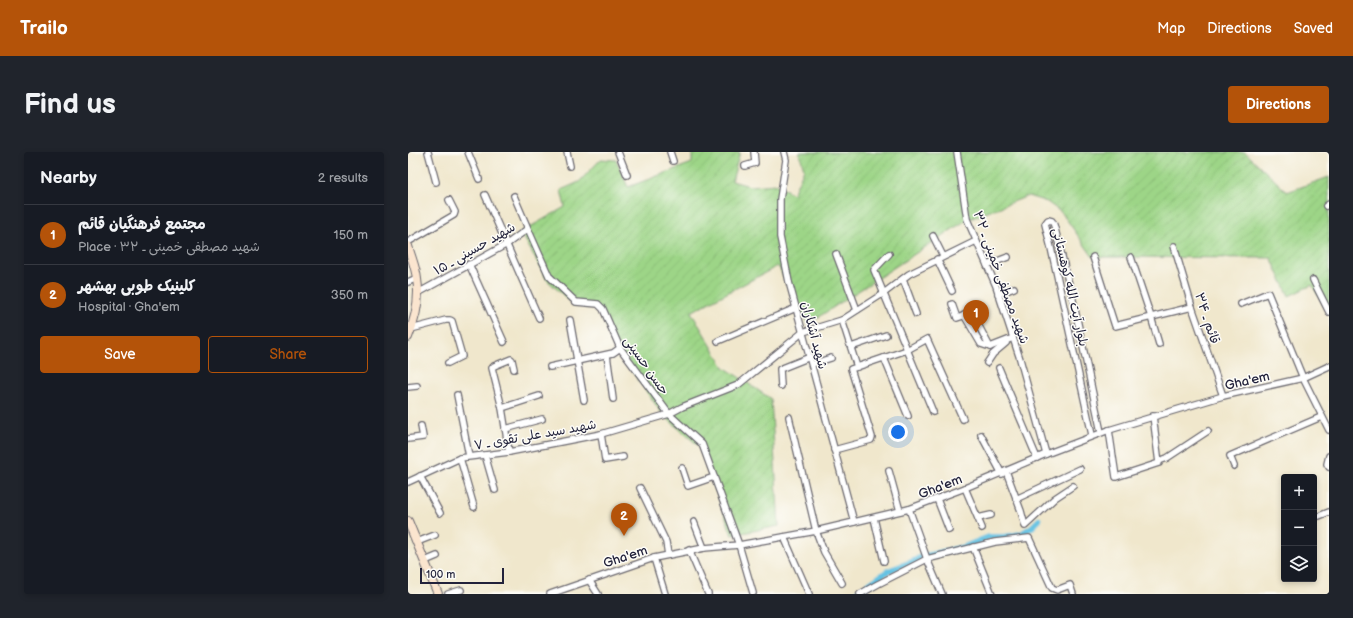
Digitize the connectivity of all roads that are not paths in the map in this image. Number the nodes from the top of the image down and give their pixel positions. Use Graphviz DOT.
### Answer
graph roads {
  1 [pos="428,152"];
  2 [pos="468,152"];
  3 [pos="567,152"];
  4 [pos="618,152"];
  5 [pos="670,152"];
  6 [pos="754,152"];
  7 [pos="784,152"];
  8 [pos="957,152"];
  9 [pos="673,160"];
  10 [pos="570,166"];
  11 [pos="744,166"];
  12 [pos="627,175"];
  13 [pos="479,179"];
  14 [pos="436,182"];
  15 [pos="485,195"];
  16 [pos="514,196"];
  17 [pos="449,200"];
  18 [pos="529,231"];
  19 [pos="933,236"];
  20 [pos="976,241"];
  21 [pos="507,244"];
  22 [pos="1174,246"];
  23 [pos="408,247"];
  24 [pos="836,254"];
  25 [pos="889,254"];
  26 [pos="1093,257"];
  27 [pos="1131,257"];
  28 [pos="940,258"];
  29 [pos="1007,259"];
  30 [pos="469,264"];
  31 [pos="987,265"];
  32 [pos="417,278"];
  33 [pos="903,279"];
  34 [pos="1313,280"];
  35 [pos="408,282"];
  36 [pos="1014,288"];
  37 [pos="952,291"];
  38 [pos="418,293"];
  39 [pos="884,293"];
  40 [pos="998,294"];
  41 [pos="576,302"];
  42 [pos="952,304"];
  43 [pos="1241,304"];
  44 [pos="1192,307"];
  45 [pos="796,308"];
  46 [pos="857,310"];
  47 [pos="1329,312"];
  48 [pos="916,314"];
  49 [pos="964,316"];
  50 [pos="1151,317"];
  51 [pos="539,318"];
  52 [pos="570,320"];
  53 [pos="842,320"];
  54 [pos="411,329"];
  55 [pos="803,332"];
  56 [pos="886,335"];
  57 [pos="408,337"];
  58 [pos="1013,338"];
  59 [pos="718,341"];
  60 [pos="504,342"];
  61 [pos="1159,344"];
  62 [pos="851,347"];
  63 [pos="990,347"];
  64 [pos="620,348"];
  65 [pos="907,350"];
  66 [pos="607,355"];
  67 [pos="810,357"];
  68 [pos="831,358"];
  69 [pos="884,358"];
  70 [pos="578,361"];
  71 [pos="987,362"];
  72 [pos="448,363"];
  73 [pos="812,364"];
  74 [pos="1329,366"];
  75 [pos="550,367"];
  76 [pos="857,367"];
  77 [pos="999,368"];
  78 [pos="514,369"];
  79 [pos="1303,378"];
  80 [pos="417,386"];
  81 [pos="781,386"];
  82 [pos="408,387"];
  83 [pos="457,395"];
  84 [pos="539,396"];
  85 [pos="1223,396"];
  86 [pos="613,399"];
  87 [pos="584,400"];
  88 [pos="502,408"];
  89 [pos="933,412"];
  90 [pos="668,414"];
  91 [pos="908,416"];
  92 [pos="1153,416"];
  93 [pos="1321,416"];
  94 [pos="789,417"];
  95 [pos="542,419"];
  96 [pos="962,419"];
  97 [pos="422,426"];
  98 [pos="505,429"];
  99 [pos="1108,430"];
  100 [pos="1329,430"];
  101 [pos="1208,431"];
  102 [pos="1101,432"];
  103 [pos="601,434"];
  104 [pos="981,435"];
  105 [pos="1092,435"];
  106 [pos="408,439"];
  107 [pos="834,450"];
  108 [pos="509,452"];
  109 [pos="1046,454"];
  110 [pos="485,455"];
  111 [pos="469,456"];
  112 [pos="1329,456"];
  113 [pos="623,457"];
  114 [pos="460,458"];
  115 [pos="1037,458"];
  116 [pos="1159,461"];
  117 [pos="1234,466"];
  118 [pos="1329,467"];
  119 [pos="682,468"];
  120 [pos="1080,469"];
  121 [pos="889,471"];
  122 [pos="1004,472"];
  123 [pos="420,476"];
  124 [pos="714,477"];
  125 [pos="408,482"];
  126 [pos="1073,486"];
  127 [pos="640,488"];
  128 [pos="966,488"];
  129 [pos="495,490"];
  130 [pos="1016,499"];
  131 [pos="937,500"];
  132 [pos="474,507"];
  133 [pos="909,509"];
  134 [pos="900,511"];
  135 [pos="1329,512"];
  136 [pos="440,513"];
  137 [pos="991,515"];
  138 [pos="1318,516"];
  139 [pos="874,518"];
  140 [pos="978,518"];
  141 [pos="408,520"];
  142 [pos="694,522"];
  143 [pos="854,522"];
  144 [pos="982,528"];
  145 [pos="949,530"];
  146 [pos="816,531"];
  147 [pos="436,535"];
  148 [pos="784,537"];
  149 [pos="413,538"];
  150 [pos="739,545"];
  151 [pos="973,547"];
  152 [pos="704,548"];
  153 [pos="689,550"];
  154 [pos="668,555"];
  155 [pos="437,556"];
  156 [pos="654,558"];
  157 [pos="926,560"];
  158 [pos="425,561"];
  159 [pos="884,561"];
  160 [pos="590,580"];
  161 [pos="842,583"];
  162 [pos="461,590"];
  163 [pos="566,591"];
  164 [pos="439,594"];
  165 [pos="448,594"];
  166 [pos="550,594"];
  167 [pos="598,594"];
  168 [pos="665,594"];
  169 [pos="708,594"];
  170 [pos="754,594"];
  171 [pos="809,594"];
  172 [pos="860,594"];
  173 [pos="942,594"];
  174 [pos="992,594"];
  175 [pos="1073,594"];
  1 -- 14 [label="street"];
  2 -- 13 [label="street"];
  3 -- 10 [label="street"];
  4 -- 12 [label="street"];
  5 -- 9 [label="street"];
  6 -- 11 [label="street"];
  7 -- 45 [label="street, شهید آشکاران"];
  8 -- 20 [label="street, شهید مصطفی خمینی ـ ۳۲"];
  15 -- 21 [label="street"];
  16 -- 18 [label="street"];
  17 -- 23 [label="street"];
  18 -- 21 [label="street, شهید حسینی ـ ۱۵"];
  18 -- 41 [label="street, شهید حسینی ـ ۱۵"];
  19 -- 28 [label="street"];
  20 -- 28 [label="street"];
  20 -- 31 [label="street, شهید مصطفی خمینی ـ ۳۲"];
  21 -- 30 [label="street, شهید حسینی ـ ۱۵"];
  21 -- 51 [label="street"];
  22 -- 44 [label="street, قائم ـ ۳۴"];
  23 -- 32 [label="street"];
  24 -- 46 [label="street"];
  25 -- 39 [label="street"];
  26 -- 50 [label="street"];
  27 -- 50 [label="street"];
  28 -- 33 [label="street"];
  28 -- 37 [label="street"];
  29 -- 31 [label="street"];
  30 -- 38 [label="street, شهید حسینی ـ ۱۵"];
  30 -- 60 [label="street"];
  31 -- 40 [label="street, شهید مصطفی خمینی ـ ۳۲"];
  32 -- 35 [label="street"];
  32 -- 38 [label="street"];
  33 -- 39 [label="street"];
  33 -- 48 [label="street"];
  34 -- 47 [label="street"];
  36 -- 40 [label="street"];
  38 -- 54 [label="street"];
  39 -- 46 [label="street"];
  39 -- 65 [label="street"];
  40 -- 58 [label="street, شهید مصطفی خمینی ـ ۳۲"];
  41 -- 64 [label="street, حسن حسینی"];
  42 -- 49 [label="street"];
  43 -- 79 [label="street"];
  44 -- 50 [label="street"];
  44 -- 85 [label="street, قائم ـ ۳۴"];
  45 -- 55 [label="street, شهید آشکاران"];
  45 -- 59 [label="street"];
  46 -- 53 [label="street"];
  49 -- 63 [label="street"];
  49 -- 63 [label="street"];
  50 -- 61 [label="street"];
  52 -- 70 [label="street"];
  53 -- 55 [label="street"];
  53 -- 62 [label="street"];
  54 -- 57 [label="street"];
  54 -- 72 [label="street"];
  55 -- 67 [label="street, شهید آشکاران"];
  55 -- 90 [label="street, شهید سید علی تقوی ـ ۷"];
  56 -- 62 [label="street"];
  58 -- 63 [label="street"];
  58 -- 71 [label="street"];
  58 -- 109 [label="street, شهید مصطفی خمینی ـ ۳۲"];
  62 -- 76 [label="street"];
  64 -- 66 [label="street"];
  64 -- 90 [label="street, حسن حسینی"];
  65 -- 69 [label="street"];
  65 -- 89 [label="street"];
  65 -- 96 [label="street"];
  66 -- 70 [label="street"];
  66 -- 86 [label="street"];
  67 -- 73 [label="street, شهید آشکاران"];
  67 -- 81 [label="street"];
  68 -- 73 [label="street"];
  69 -- 76 [label="street"];
  69 -- 91 [label="street"];
  70 -- 75 [label="street"];
  70 -- 87 [label="street"];
  73 -- 107 [label="street, شهید آشکاران"];
  74 -- 79 [label="street, Gha'em"];
  76 -- 107 [label="street"];
  77 -- 115 [label="street"];
  78 -- 88 [label="street"];
  79 -- 85 [label="street, Gha'em"];
  79 -- 93 [label="street"];
  80 -- 82 [label="street"];
  83 -- 111 [label="street"];
  84 -- 88 [label="street"];
  85 -- 92 [label="street, Gha'em"];
  88 -- 98 [label="street"];
  90 -- 103 [label="street, شهید سید علی تقوی ـ ۷"];
  90 -- 124 [label="street, حسن حسینی"];
  92 -- 99 [label="street, Gha'em"];
  92 -- 116 [label="street"];
  93 -- 100 [label="street"];
  93 -- 117 [label="street"];
  94 -- 146 [label="street"];
  95 -- 98 [label="street"];
  97 -- 106 [label="street"];
  98 -- 108 [label="street"];
  99 -- 102 [label="street, Gha'em"];
  99 -- 116 [label="street"];
  101 -- 116 [label="street"];
  102 -- 105 [label="street, Gha'em"];
  102 -- 105 [label="street, بلوار آیت الله کوهستانی"];
  103 -- 108 [label="street, شهید سید علی تقوی ـ ۷"];
  103 -- 113 [label="street"];
  104 -- 122 [label="street"];
  105 -- 109 [label="street, Gha'em"];
  107 -- 143 [label="street, شهید آشکاران"];
  108 -- 110 [label="street, شهید سید علی تقوی ـ ۷"];
  109 -- 115 [label="street, Gha'em"];
  110 -- 111 [label="street, شهید سید علی تقوی ـ ۷"];
  110 -- 129 [label="street"];
  111 -- 114 [label="street, شهید سید علی تقوی ـ ۷"];
  112 -- 118 [label="street"];
  114 -- 123 [label="street, شهید سید علی تقوی ـ ۷"];
  114 -- 132 [label="street"];
  115 -- 122 [label="street, Gha'em"];
  119 -- 124 [label="street"];
  120 -- 130 [label="street"];
  121 -- 134 [label="street"];
  122 -- 128 [label="street, Gha'em"];
  122 -- 130 [label="street"];
  123 -- 125 [label="street, شهید سید علی تقوی ـ ۷"];
  123 -- 136 [label="street"];
  124 -- 150 [label="street, حسن حسینی"];
  126 -- 130 [label="street"];
  127 -- 154 [label="street"];
  128 -- 131 [label="street, Gha'em"];
  128 -- 140 [label="street"];
  131 -- 133 [label="street, Gha'em"];
  131 -- 145 [label="street"];
  133 -- 134 [label="street, Gha'em"];
  133 -- 157 [label="street"];
  134 -- 139 [label="street, Gha'em"];
  135 -- 138 [label="street"];
  137 -- 140 [label="street"];
  139 -- 143 [label="street, Gha'em"];
  139 -- 159 [label="street"];
  140 -- 144 [label="street"];
  141 -- 149 [label="street"];
  142 -- 152 [label="street"];
  143 -- 146 [label="street, Gha'em"];
  146 -- 148 [label="street, Gha'em"];
  146 -- 161 [label="street"];
  147 -- 149 [label="street"];
  148 -- 150 [label="street, Gha'em"];
  148 -- 171 [label="street"];
  149 -- 158 [label="street"];
  150 -- 152 [label="street, Gha'em"];
  150 -- 170 [label="street, حسن حسینی"];
  151 -- 157 [label="street"];
  151 -- 174 [label="street"];
  151 -- 175 [label="street"];
  152 -- 153 [label="street, Gha'em"];
  153 -- 154 [label="street, Gha'em"];
  153 -- 169 [label="street"];
  154 -- 156 [label="street, Gha'em"];
  155 -- 158 [label="street"];
  156 -- 160 [label="street, Gha'em"];
  156 -- 168 [label="street"];
  157 -- 172 [label="street"];
  157 -- 173 [label="street"];
  158 -- 164 [label="street"];
  160 -- 163 [label="street, Gha'em"];
  160 -- 167 [label="street"];
  162 -- 165 [label="street"];
  163 -- 166 [label="street, Gha'em"];
}
